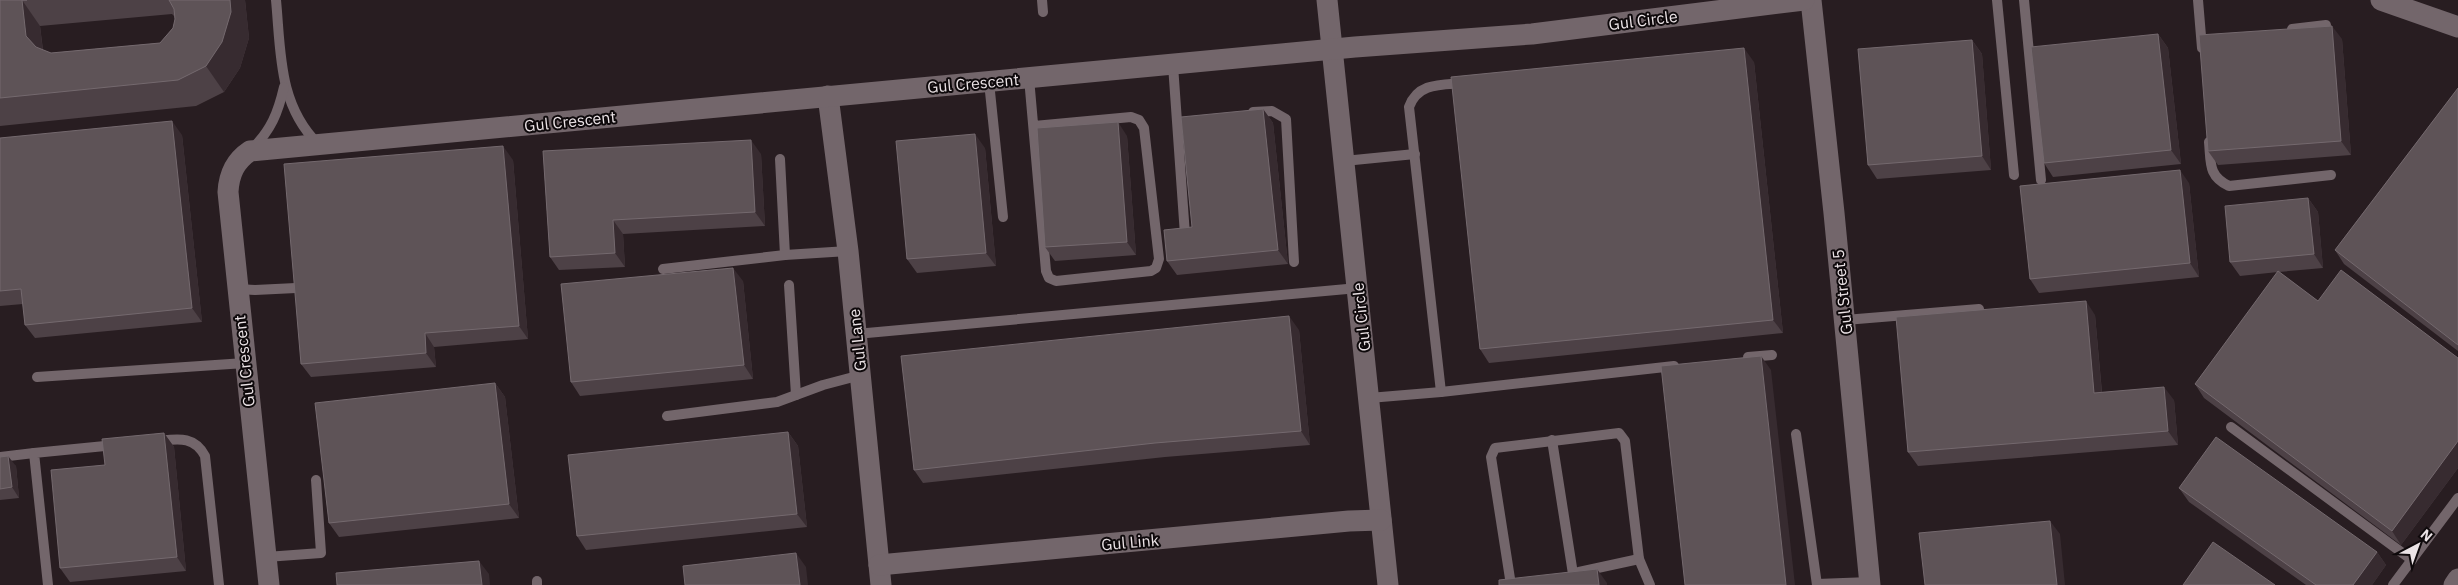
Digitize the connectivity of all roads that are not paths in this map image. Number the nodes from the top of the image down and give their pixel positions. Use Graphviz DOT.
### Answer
graph roads {
  1 [pos="276,0"];
  2 [pos="1042,0"];
  3 [pos="1326,0"];
  4 [pos="1804,0"];
  5 [pos="1811,0"];
  6 [pos="1997,0"];
  7 [pos="2024,0"];
  8 [pos="2198,0"];
  9 [pos="2380,0"];
  10 [pos="1043,12"];
  11 [pos="2326,25"];
  12 [pos="2458,27"];
  13 [pos="2278,31"];
  14 [pos="1332,49"];
  15 [pos="2203,60"];
  16 [pos="1173,65"];
  17 [pos="1030,78"];
  18 [pos="989,82"];
  19 [pos="1476,82"];
  20 [pos="284,87"];
  21 [pos="828,96"];
  22 [pos="1243,112"];
  23 [pos="1034,126"];
  24 [pos="2208,130"];
  25 [pos="319,145"];
  26 [pos="250,152"];
  27 [pos="1415,154"];
  28 [pos="780,159"];
  29 [pos="1344,160"];
  30 [pos="2014,175"];
  31 [pos="2331,175"];
  32 [pos="2041,180"];
  33 [pos="1003,217"];
  34 [pos="1185,235"];
  35 [pos="848,251"];
  36 [pos="785,255"];
  37 [pos="1294,262"];
  38 [pos="663,269"];
  39 [pos="789,285"];
  40 [pos="236,288"];
  41 [pos="296,288"];
  42 [pos="1358,288"];
  43 [pos="1979,309"];
  44 [pos="1845,320"];
  45 [pos="856,334"];
  46 [pos="1772,355"];
  47 [pos="1733,359"];
  48 [pos="244,363"];
  49 [pos="1684,365"];
  50 [pos="861,376"];
  51 [pos="37,377"];
  52 [pos="1442,392"];
  53 [pos="796,395"];
  54 [pos="1369,398"];
  55 [pos="667,416"];
  56 [pos="2230,427"];
  57 [pos="1796,434"];
  58 [pos="1552,440"];
  59 [pos="141,443"];
  60 [pos="122,444"];
  61 [pos="34,453"];
  62 [pos="0,457"];
  63 [pos="316,480"];
  64 [pos="2458,498"];
  65 [pos="1381,520"];
  66 [pos="266,557"];
  67 [pos="1639,559"];
  68 [pos="2412,560"];
  69 [pos="880,575"];
  70 [pos="2458,579"];
  71 [pos="1514,584"];
  72 [pos="1817,584"];
  73 [pos="1870,584"];
  74 [pos="48,585"];
  75 [pos="219,585"];
  76 [pos="268,585"];
  77 [pos="1388,585"];
  78 [pos="1650,585"];
  79 [pos="2393,585"];
  80 [pos="2454,585"];
  1 -- 20 [label="lane"];
  2 -- 10 [label="lane"];
  3 -- 14 [label="street, Gul Circle"];
  4 -- 14 [label="street, Gul Circle"];
  5 -- 44 [label="street, Gul Street 5"];
  6 -- 30 [label="lane"];
  7 -- 32 [label="lane"];
  8 -- 15 [label="lane"];
  9 -- 12 [label="street"];
  11 -- 13 [label="lane"];
  14 -- 16 [label="street, Gul Crescent"];
  14 -- 29 [label="street, Gul Circle"];
  16 -- 17 [label="street, Gul Crescent"];
  16 -- 34 [label="lane"];
  17 -- 18 [label="street, Gul Crescent"];
  17 -- 23 [label="lane"];
  18 -- 21 [label="street, Gul Crescent"];
  18 -- 33 [label="lane"];
  19 -- 27 [label="lane"];
  20 -- 25 [label="lane"];
  20 -- 26 [label="lane"];
  21 -- 25 [label="street, Gul Crescent"];
  21 -- 35 [label="street, Gul Lane"];
  22 -- 37 [label="lane"];
  23 -- 23 [label="lane"];
  24 -- 31 [label="lane"];
  25 -- 26 [label="street, Gul Crescent"];
  26 -- 40 [label="street, Gul Crescent"];
  27 -- 29 [label="lane"];
  27 -- 52 [label="lane"];
  28 -- 36 [label="lane"];
  29 -- 42 [label="street, Gul Circle"];
  35 -- 36 [label="lane"];
  35 -- 45 [label="street, Gul Lane"];
  36 -- 38 [label="lane"];
  39 -- 53 [label="lane"];
  40 -- 41 [label="lane"];
  40 -- 48 [label="street, Gul Crescent"];
  42 -- 45 [label="lane"];
  42 -- 54 [label="street, Gul Circle"];
  43 -- 44 [label="lane"];
  44 -- 73 [label="street, Gul Street 5"];
  45 -- 50 [label="street, Gul Lane"];
  46 -- 47 [label="lane"];
  48 -- 51 [label="lane"];
  48 -- 66 [label="street, Gul Crescent"];
  49 -- 52 [label="lane"];
  50 -- 53 [label="lane"];
  50 -- 69 [label="street, Gul Lane"];
  52 -- 54 [label="lane"];
  53 -- 55 [label="lane"];
  54 -- 65 [label="street, Gul Circle"];
  56 -- 68 [label="lane"];
  57 -- 72 [label="lane"];
  58 -- 67 [label="lane"];
  58 -- 67 [label="lane"];
  58 -- 71 [label="lane"];
  59 -- 75 [label="lane"];
  60 -- 61 [label="lane"];
  61 -- 62 [label="lane"];
  61 -- 74 [label="lane"];
  63 -- 66 [label="lane"];
  64 -- 68 [label="lane"];
  65 -- 69 [label="street, Gul Link"];
  65 -- 77 [label="street, Gul Circle"];
  66 -- 76 [label="street, Gul Crescent"];
  67 -- 78 [label="lane"];
  68 -- 79 [label="lane"];
  70 -- 80 [label="street"];
  72 -- 73 [label="lane"];
}
